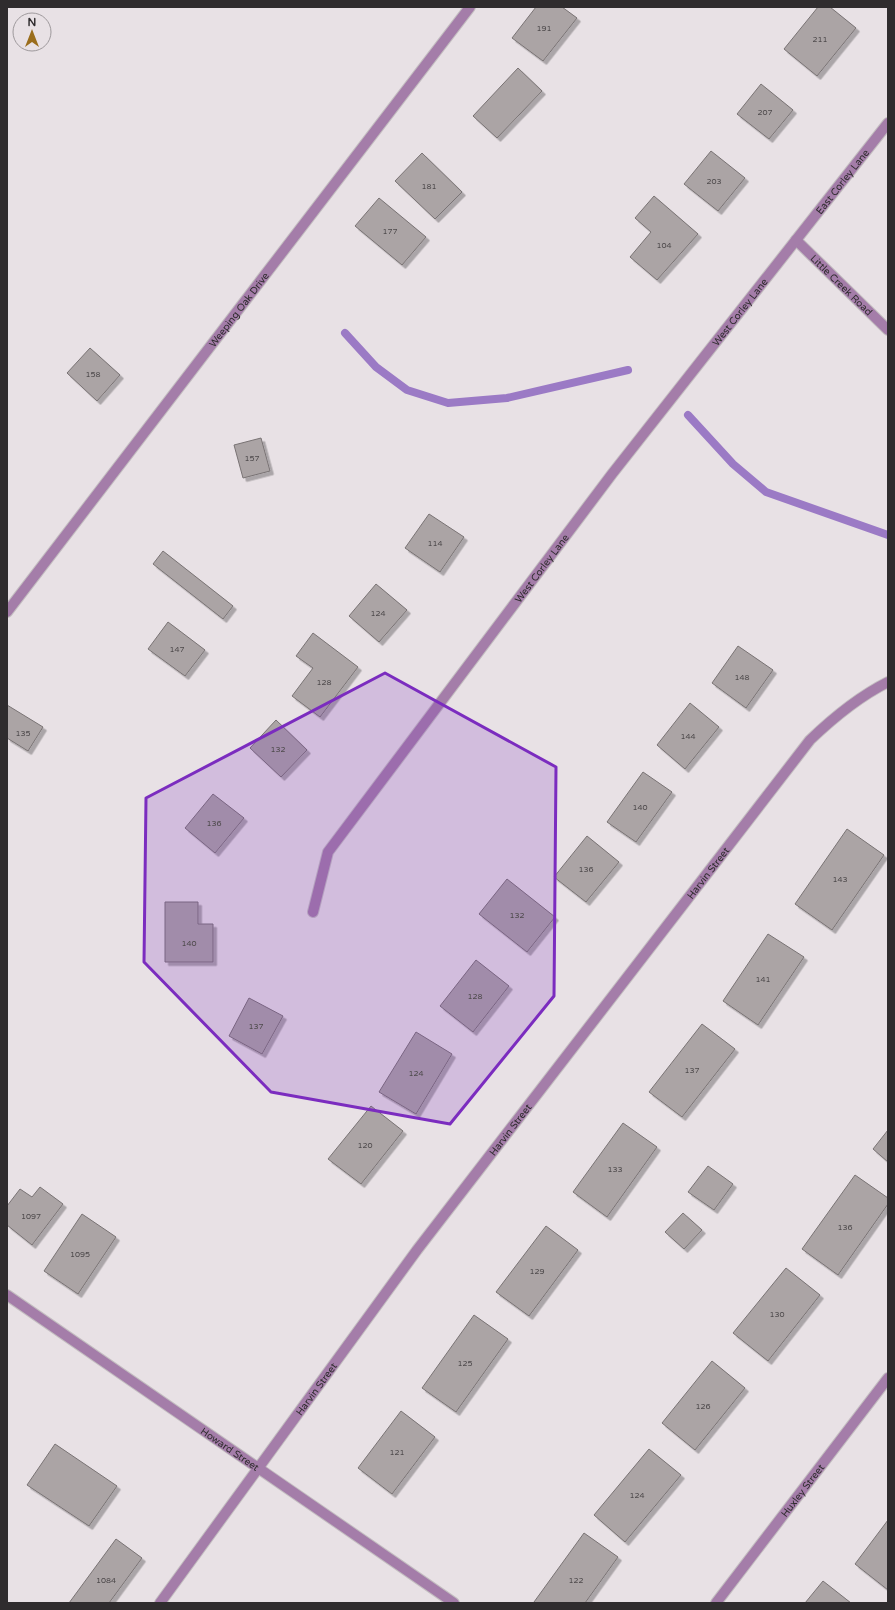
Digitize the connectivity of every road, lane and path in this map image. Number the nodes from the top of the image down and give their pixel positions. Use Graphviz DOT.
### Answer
graph roads {
  1 [pos="470,7"];
  2 [pos="888,123"];
  3 [pos="796,240"];
  4 [pos="888,330"];
  5 [pos="7,612"];
  6 [pos="888,682"];
  7 [pos="313,912"];
  8 [pos="7,1295"];
  9 [pos="888,1378"];
  10 [pos="257,1468"];
  11 [pos="160,1603"];
  12 [pos="454,1603"];
  13 [pos="716,1603"];
  1 -- 5 [label="street, Weeping Oak Drive"];
  2 -- 3 [label="street, East Corley Lane"];
  3 -- 4 [label="street, Little Creek Road"];
  3 -- 7 [label="street, West Corley Lane"];
  6 -- 10 [label="street, Harvin Street"];
  8 -- 10 [label="street, Howard Street"];
  9 -- 13 [label="street, Huxley Street"];
  10 -- 11 [label="street, Harvin Street"];
  10 -- 12 [label="street, Howard Street"];
}
